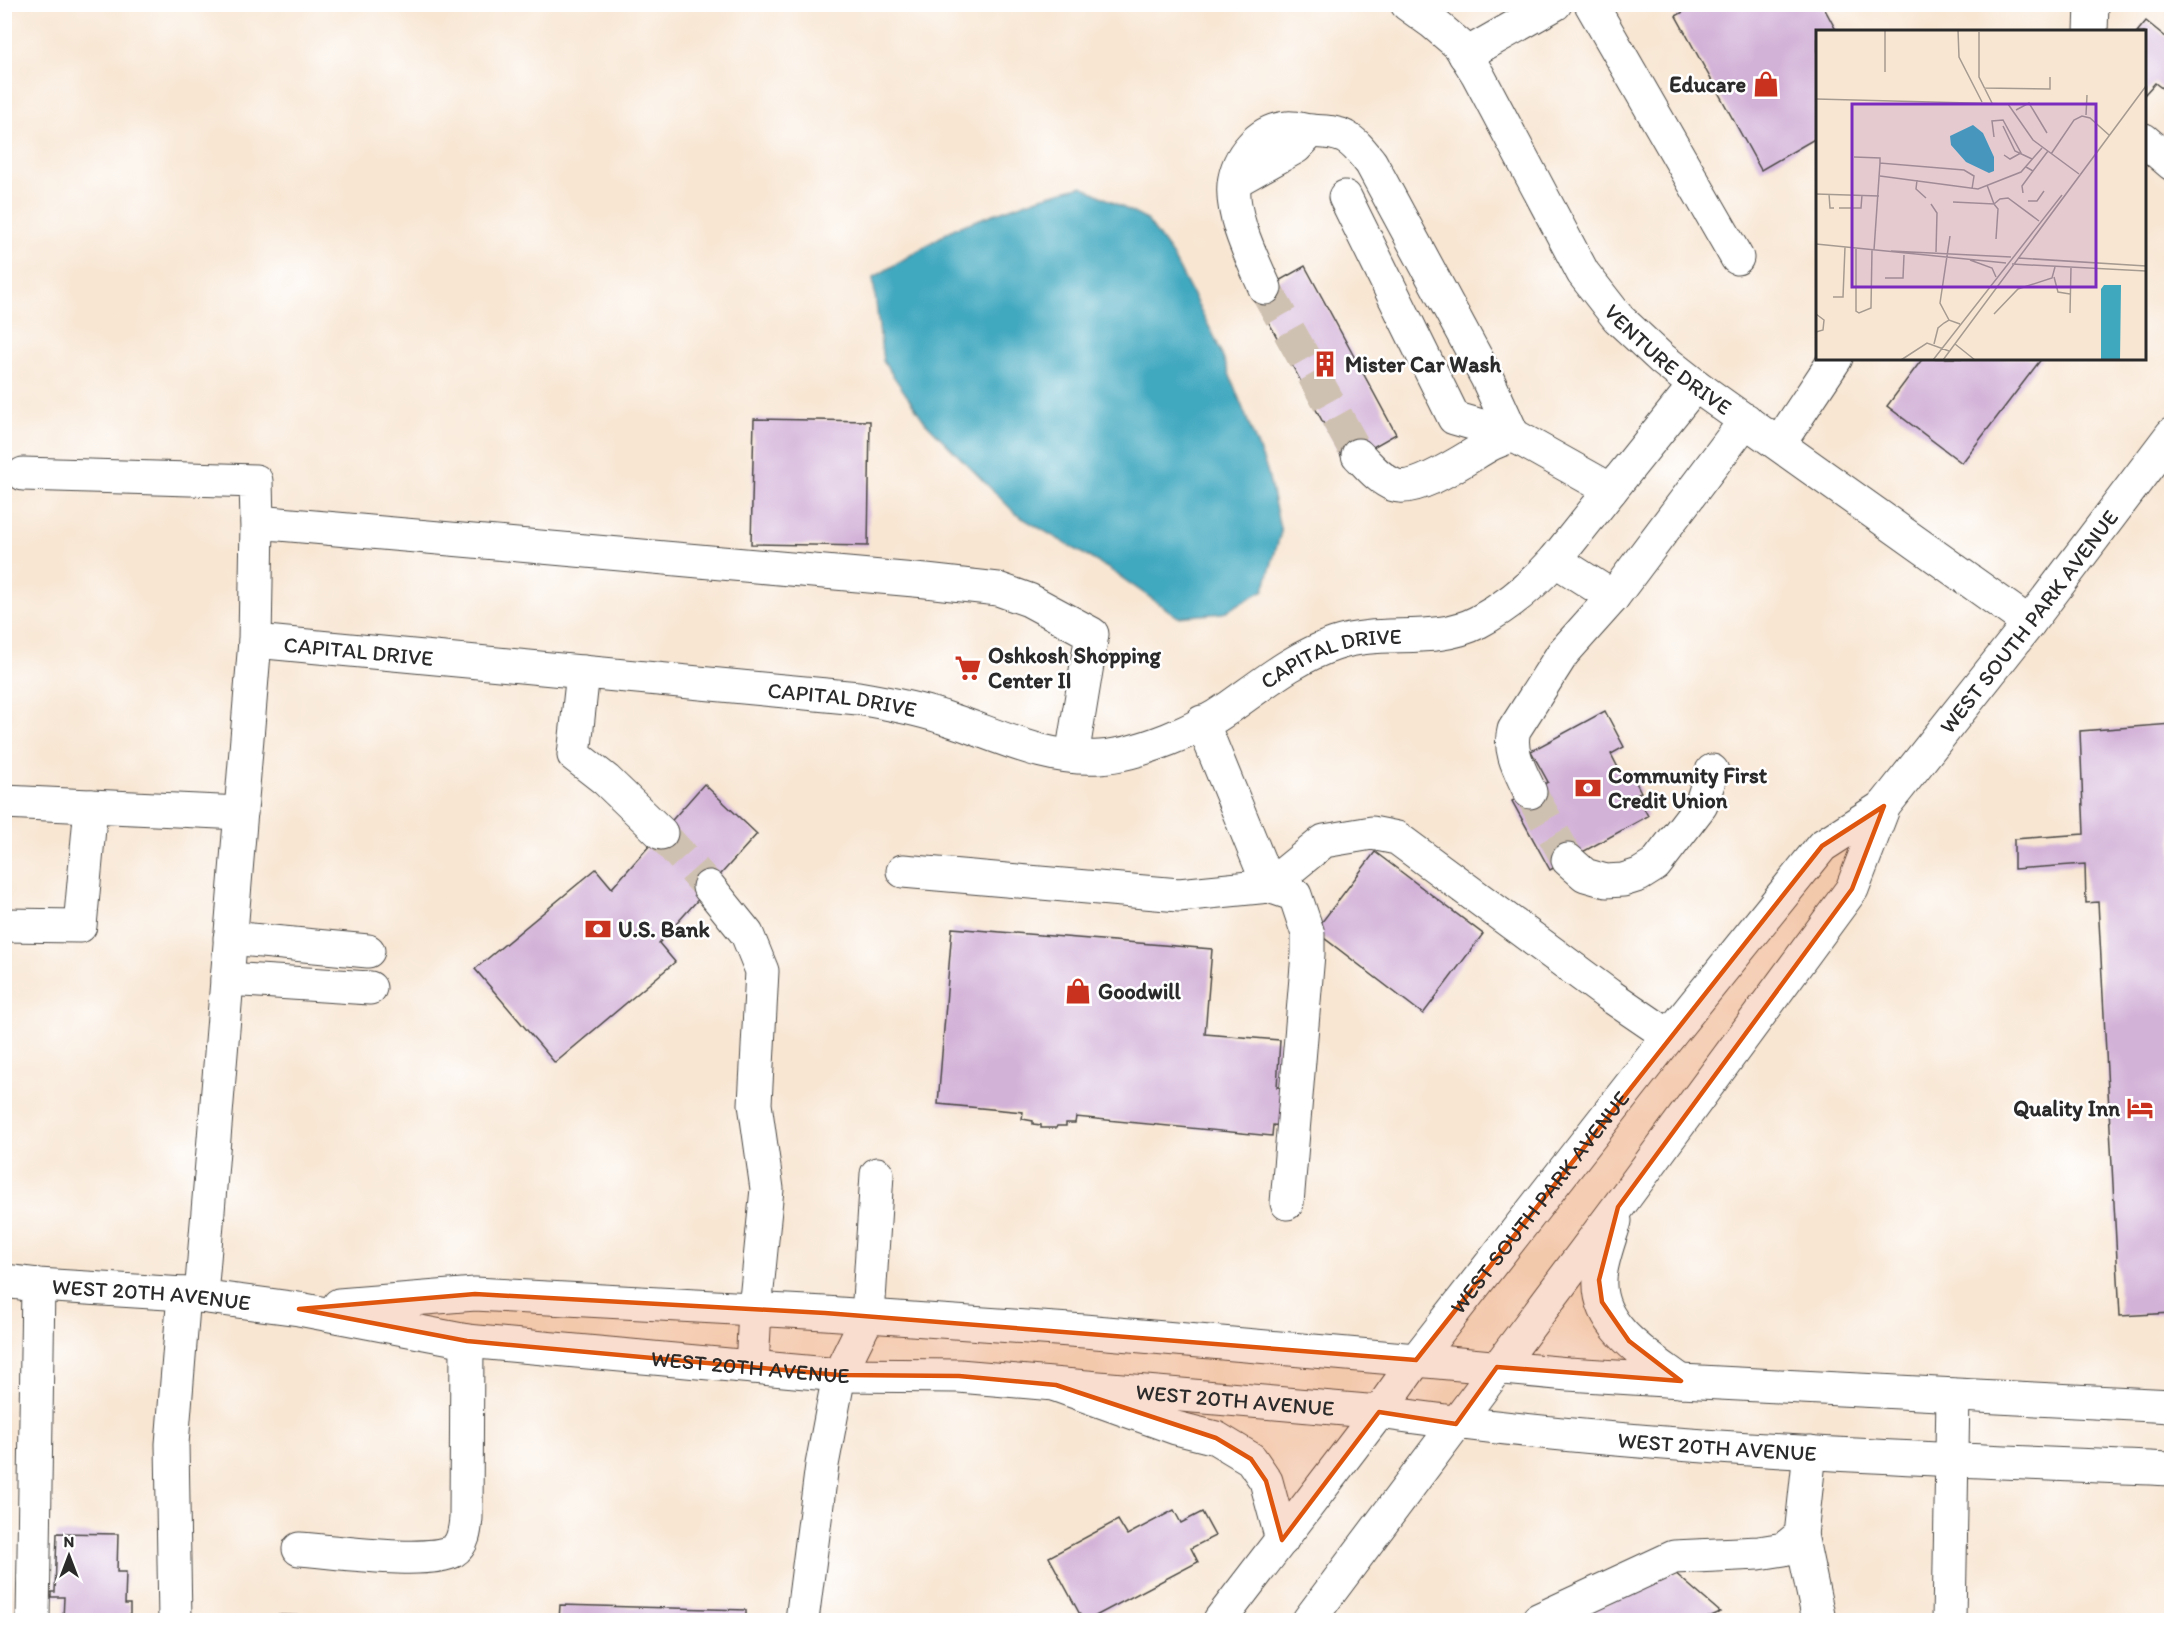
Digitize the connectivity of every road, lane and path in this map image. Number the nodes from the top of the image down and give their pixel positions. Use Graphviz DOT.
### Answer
graph roads {
  1 [pos="1407,4"];
  2 [pos="1555,4"];
  3 [pos="1591,4"];
  4 [pos="2092,4"];
  5 [pos="2091,30"];
  6 [pos="1465,54"];
  7 [pos="2146,141"];
  8 [pos="2172,164"];
  9 [pos="1392,202"];
  10 [pos="1737,258"];
  11 [pos="1265,288"];
  12 [pos="1835,360"];
  13 [pos="1695,385"];
  14 [pos="1746,420"];
  15 [pos="2172,434"];
  16 [pos="1513,435"];
  17 [pos="1779,444"];
  18 [pos="1358,455"];
  19 [pos="23,474"];
  20 [pos="1611,490"];
  21 [pos="257,522"];
  22 [pos="1555,560"];
  23 [pos="1613,597"];
  24 [pos="2029,623"];
  25 [pos="255,641"];
  26 [pos="583,672"];
  27 [pos="1202,722"];
  28 [pos="1072,756"];
  29 [pos="1712,771"];
  30 [pos="1530,792"];
  31 [pos="4,802"];
  32 [pos="91,806"];
  33 [pos="1884,806"];
  34 [pos="241,813"];
  35 [pos="661,833"];
  36 [pos="1568,860"];
  37 [pos="903,871"];
  38 [pos="1269,886"];
  39 [pos="709,887"];
  40 [pos="4,924"];
  41 [pos="230,939"];
  42 [pos="368,951"];
  43 [pos="227,979"];
  44 [pos="370,988"];
  45 [pos="1669,1036"];
  46 [pos="877,1174"];
  47 [pos="1287,1203"];
  48 [pos="1618,1208"];
  49 [pos="4,1281"];
  50 [pos="38,1285"];
  51 [pos="192,1295"];
  52 [pos="299,1309"];
  53 [pos="755,1310"];
  54 [pos="868,1316"];
  55 [pos="467,1341"];
  56 [pos="1416,1360"];
  57 [pos="752,1367"];
  58 [pos="1497,1367"];
  59 [pos="839,1375"];
  60 [pos="1682,1381"];
  61 [pos="1056,1385"];
  62 [pos="1953,1395"];
  63 [pos="2172,1406"];
  64 [pos="1379,1412"];
  65 [pos="1456,1424"];
  66 [pos="1810,1452"];
  67 [pos="1951,1460"];
  68 [pos="2172,1469"];
  69 [pos="1801,1534"];
  70 [pos="1282,1540"];
  71 [pos="299,1549"];
  72 [pos="33,1620"];
  73 [pos="175,1620"];
  74 [pos="802,1620"];
  75 [pos="1220,1620"];
  76 [pos="1309,1620"];
  77 [pos="1538,1620"];
  78 [pos="1819,1620"];
  79 [pos="1949,1620"];
  1 -- 6 [label="street, VENTURE DRIVE"];
  2 -- 6 [label="street"];
  3 -- 10 [label="street"];
  4 -- 5 [label="street"];
  6 -- 13 [label="street, VENTURE DRIVE"];
  7 -- 8 [label="street"];
  9 -- 11 [label="street"];
  9 -- 16 [label="street"];
  9 -- 16 [label="street"];
  12 -- 17 [label="street"];
  13 -- 14 [label="street, VENTURE DRIVE"];
  13 -- 20 [label="street, CAPITAL DRIVE"];
  14 -- 17 [label="street, VENTURE DRIVE"];
  14 -- 23 [label="street"];
  15 -- 24 [label="street, WEST SOUTH PARK AVENUE"];
  16 -- 18 [label="street"];
  16 -- 20 [label="street"];
  17 -- 24 [label="street, VENTURE DRIVE"];
  19 -- 21 [label="street"];
  20 -- 22 [label="street, CAPITAL DRIVE"];
  21 -- 25 [label="street"];
  21 -- 28 [label="street"];
  22 -- 23 [label="street"];
  22 -- 27 [label="street, CAPITAL DRIVE"];
  23 -- 30 [label="street"];
  24 -- 33 [label="street, WEST SOUTH PARK AVENUE"];
  25 -- 26 [label="street, CAPITAL DRIVE"];
  25 -- 34 [label="street, CAPITAL DRIVE"];
  26 -- 28 [label="street, CAPITAL DRIVE"];
  26 -- 35 [label="street"];
  27 -- 28 [label="street, CAPITAL DRIVE"];
  27 -- 38 [label="street"];
  29 -- 36 [label="street"];
  31 -- 32 [label="street"];
  32 -- 34 [label="street"];
  32 -- 40 [label="street"];
  33 -- 45 [label="street, WEST SOUTH PARK AVENUE"];
  33 -- 48 [label="street, WEST SOUTH PARK AVENUE"];
  34 -- 41 [label="street, CAPITAL DRIVE"];
  37 -- 38 [label="street"];
  38 -- 45 [label="street"];
  38 -- 47 [label="street"];
  39 -- 53 [label="street"];
  41 -- 42 [label="street"];
  41 -- 43 [label="street, CAPITAL DRIVE"];
  43 -- 44 [label="street"];
  43 -- 51 [label="street, CAPITAL DRIVE"];
  45 -- 56 [label="street, WEST SOUTH PARK AVENUE"];
  46 -- 54 [label="street"];
  48 -- 58 [label="street, WEST SOUTH PARK AVENUE"];
  48 -- 60 [label="street"];
  49 -- 50 [label="street, WEST 20TH AVENUE"];
  50 -- 51 [label="street, WEST 20TH AVENUE"];
  50 -- 72 [label="street"];
  51 -- 52 [label="street, WEST 20TH AVENUE"];
  51 -- 73 [label="street, CAPITAL DRIVE"];
  52 -- 53 [label="street, WEST 20TH AVENUE"];
  52 -- 55 [label="street, WEST 20TH AVENUE"];
  53 -- 54 [label="street, WEST 20TH AVENUE"];
  53 -- 57 [label="street"];
  54 -- 56 [label="street, WEST 20TH AVENUE"];
  54 -- 59 [label="street"];
  55 -- 57 [label="street, WEST 20TH AVENUE"];
  55 -- 71 [label="street"];
  56 -- 58 [label="street, WEST 20TH AVENUE"];
  56 -- 64 [label="street, WEST SOUTH PARK AVENUE"];
  57 -- 59 [label="street, WEST 20TH AVENUE"];
  58 -- 60 [label="street, WEST 20TH AVENUE"];
  58 -- 65 [label="street, WEST SOUTH PARK AVENUE"];
  59 -- 61 [label="street, WEST 20TH AVENUE"];
  59 -- 74 [label="street"];
  60 -- 62 [label="street, WEST 20TH AVENUE"];
  61 -- 64 [label="street, WEST 20TH AVENUE"];
  61 -- 70 [label="street"];
  62 -- 63 [label="street, WEST 20TH AVENUE"];
  62 -- 67 [label="street"];
  64 -- 65 [label="street, WEST 20TH AVENUE"];
  64 -- 70 [label="street, WEST SOUTH PARK AVENUE"];
  65 -- 66 [label="street, WEST 20TH AVENUE"];
  65 -- 76 [label="street, WEST SOUTH PARK AVENUE"];
  66 -- 67 [label="street, WEST 20TH AVENUE"];
  66 -- 69 [label="street"];
  67 -- 68 [label="street, WEST 20TH AVENUE"];
  67 -- 79 [label="street"];
  69 -- 77 [label="street"];
  69 -- 78 [label="street"];
  70 -- 75 [label="street, WEST SOUTH PARK AVENUE"];
}
